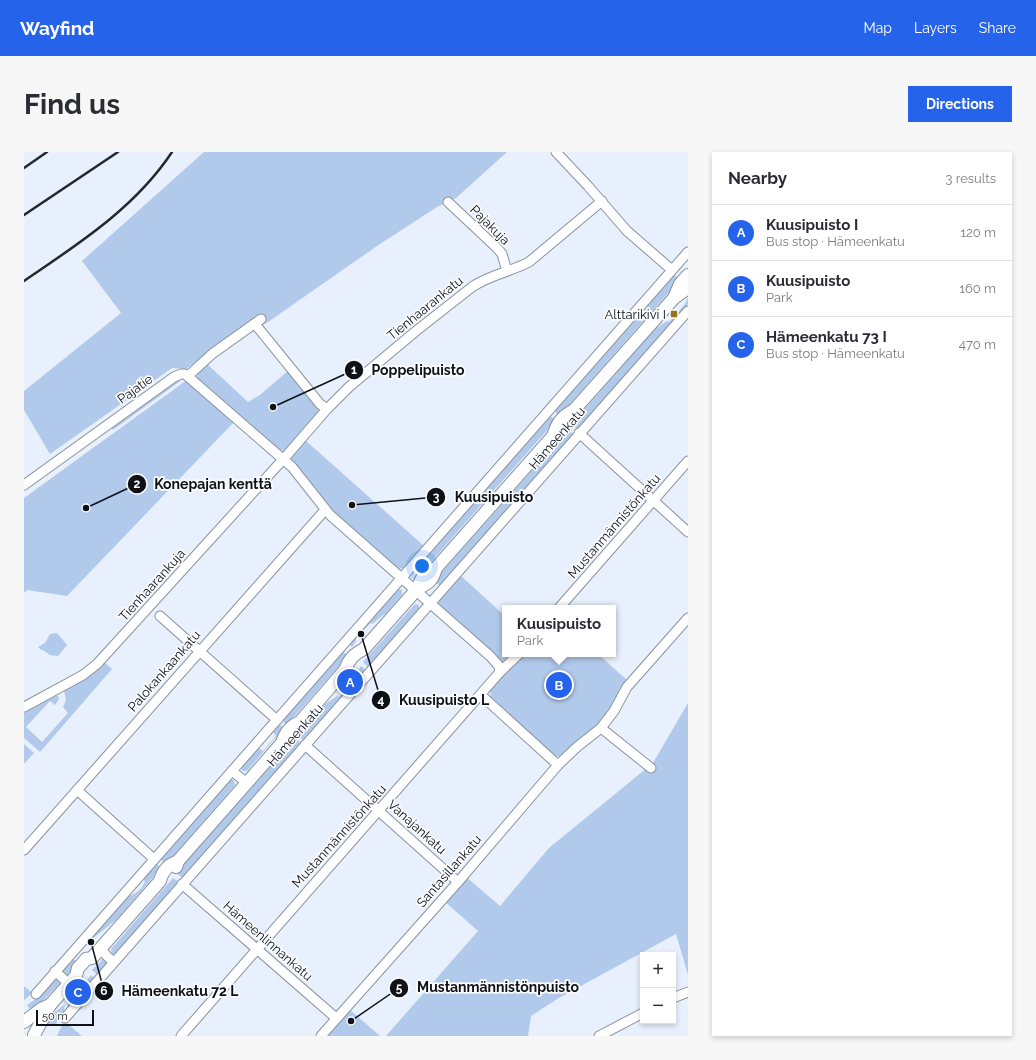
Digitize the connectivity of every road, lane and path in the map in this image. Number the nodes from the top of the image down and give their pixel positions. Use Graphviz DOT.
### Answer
graph roads {
  1 [pos="556,152"];
  2 [pos="602,201"];
  3 [pos="448,202"];
  4 [pos="688,252"];
  5 [pos="672,270"];
  6 [pos="507,271"];
  7 [pos="688,275"];
  8 [pos="688,288"];
  9 [pos="674,298"];
  10 [pos="688,311"];
  11 [pos="188,376"];
  12 [pos="327,409"];
  13 [pos="579,433"];
  14 [pos="283,459"];
  15 [pos="688,461"];
  16 [pos="24,485"];
  17 [pos="653,501"];
  18 [pos="325,510"];
  19 [pos="688,532"];
  20 [pos="401,578"];
  21 [pos="416,589"];
  22 [pos="430,603"];
  23 [pos="562,605"];
  24 [pos="160,616"];
  25 [pos="688,618"];
  26 [pos="199,651"];
  27 [pos="516,657"];
  28 [pos="500,672"];
  29 [pos="481,696"];
  30 [pos="24,707"];
  31 [pos="277,720"];
  32 [pos="601,728"];
  33 [pos="305,745"];
  34 [pos="558,765"];
  35 [pos="651,768"];
  36 [pos="232,771"];
  37 [pos="246,783"];
  38 [pos="77,790"];
  39 [pos="380,810"];
  40 [pos="24,850"];
  41 [pos="154,859"];
  42 [pos="458,882"];
  43 [pos="182,884"];
  44 [pos="256,949"];
  45 [pos="96,954"];
  46 [pos="113,962"];
  47 [pos="55,971"];
  48 [pos="72,980"];
  49 [pos="688,992"];
  50 [pos="36,994"];
  51 [pos="676,997"];
  52 [pos="50,1005"];
  53 [pos="640,1015"];
  54 [pos="65,1018"];
  55 [pos="336,1018"];
  56 [pos="24,1022"];
  57 [pos="24,1026"];
  58 [pos="34,1036"];
  59 [pos="180,1036"];
  60 [pos="321,1036"];
  61 [pos="599,1036"];
  1 -- 2 [label="street"];
  2 -- 5 [label="street"];
  2 -- 6 [label="street, Tienhaarankatu"];
  3 -- 6 [label="street, Pajakuja"];
  4 -- 5 [label="street, Hämeenkatu"];
  5 -- 20 [label="street, Hämeenkatu"];
  6 -- 12 [label="street, Tienhaarankatu"];
  7 -- 9 [label="main road, Hämeenkatu"];
  8 -- 9 [label="main road, Hämeenkatu"];
  9 -- 21 [label="main road, Hämeenkatu"];
  10 -- 13 [label="street, Hämeenkatu"];
  11 -- 12 [label="street"];
  11 -- 14 [label="street"];
  11 -- 16 [label="street, Pajatie"];
  12 -- 14 [label="street, Tienhaarankatu"];
  13 -- 17 [label="street"];
  13 -- 22 [label="street, Hämeenkatu"];
  14 -- 18 [label="street"];
  14 -- 30 [label="street, Tienhaarankuja"];
  15 -- 17 [label="street, Mustanmännistönkatu"];
  17 -- 19 [label="street"];
  17 -- 23 [label="street, Mustanmännistönkatu"];
  18 -- 20 [label="street"];
  18 -- 26 [label="street, Palokankaankatu"];
  20 -- 21 [label="street"];
  20 -- 31 [label="street, Hämeenkatu"];
  21 -- 22 [label="street"];
  21 -- 37 [label="main road, Hämeenkatu"];
  22 -- 28 [label="street"];
  22 -- 33 [label="street, Hämeenkatu"];
  24 -- 26 [label="street"];
  25 -- 32 [label="street, Santasillankatu"];
  26 -- 31 [label="street"];
  26 -- 38 [label="street, Palokankaankatu"];
  27 -- 28 [label="street, Mustanmännistönkatu"];
  28 -- 29 [label="street, Mustanmännistönkatu"];
  29 -- 34 [label="street"];
  29 -- 39 [label="street, Mustanmännistönkatu"];
  31 -- 36 [label="street, Hämeenkatu"];
  32 -- 34 [label="street, Santasillankatu"];
  32 -- 35 [label="street"];
  33 -- 39 [label="street, Vanajankatu"];
  33 -- 43 [label="street, Hämeenkatu"];
  34 -- 42 [label="street, Santasillankatu"];
  36 -- 37 [label="street"];
  36 -- 41 [label="street, Hämeenkatu"];
  37 -- 45 [label="main road, Hämeenkatu"];
  38 -- 40 [label="street, Palokankaankatu"];
  38 -- 41 [label="street"];
  39 -- 42 [label="street, Vanajankatu"];
  39 -- 44 [label="street, Mustanmännistönkatu"];
  41 -- 47 [label="street, Hämeenkatu"];
  42 -- 55 [label="street, Santasillankatu"];
  43 -- 44 [label="street, Hämeenlinnankatu"];
  43 -- 46 [label="street, Hämeenkatu"];
  44 -- 55 [label="street, Hämeenlinnankatu"];
  44 -- 59 [label="street, Mustanmännistönkatu"];
  45 -- 46 [label="street"];
  45 -- 48 [label="main road, Hämeenkatu"];
  46 -- 54 [label="street, Hämeenkatu"];
  47 -- 48 [label="street"];
  47 -- 50 [label="street, Hämeenkatu"];
  48 -- 52 [label="main road, Hämeenkatu"];
  49 -- 51 [label="street"];
  52 -- 56 [label="main road, Hämeenkatu"];
  52 -- 58 [label="main road, Hämeenkatu"];
  53 -- 61 [label="street"];
  55 -- 60 [label="street, Santasillankatu"];
  57 -- 58 [label="main road"];
}
